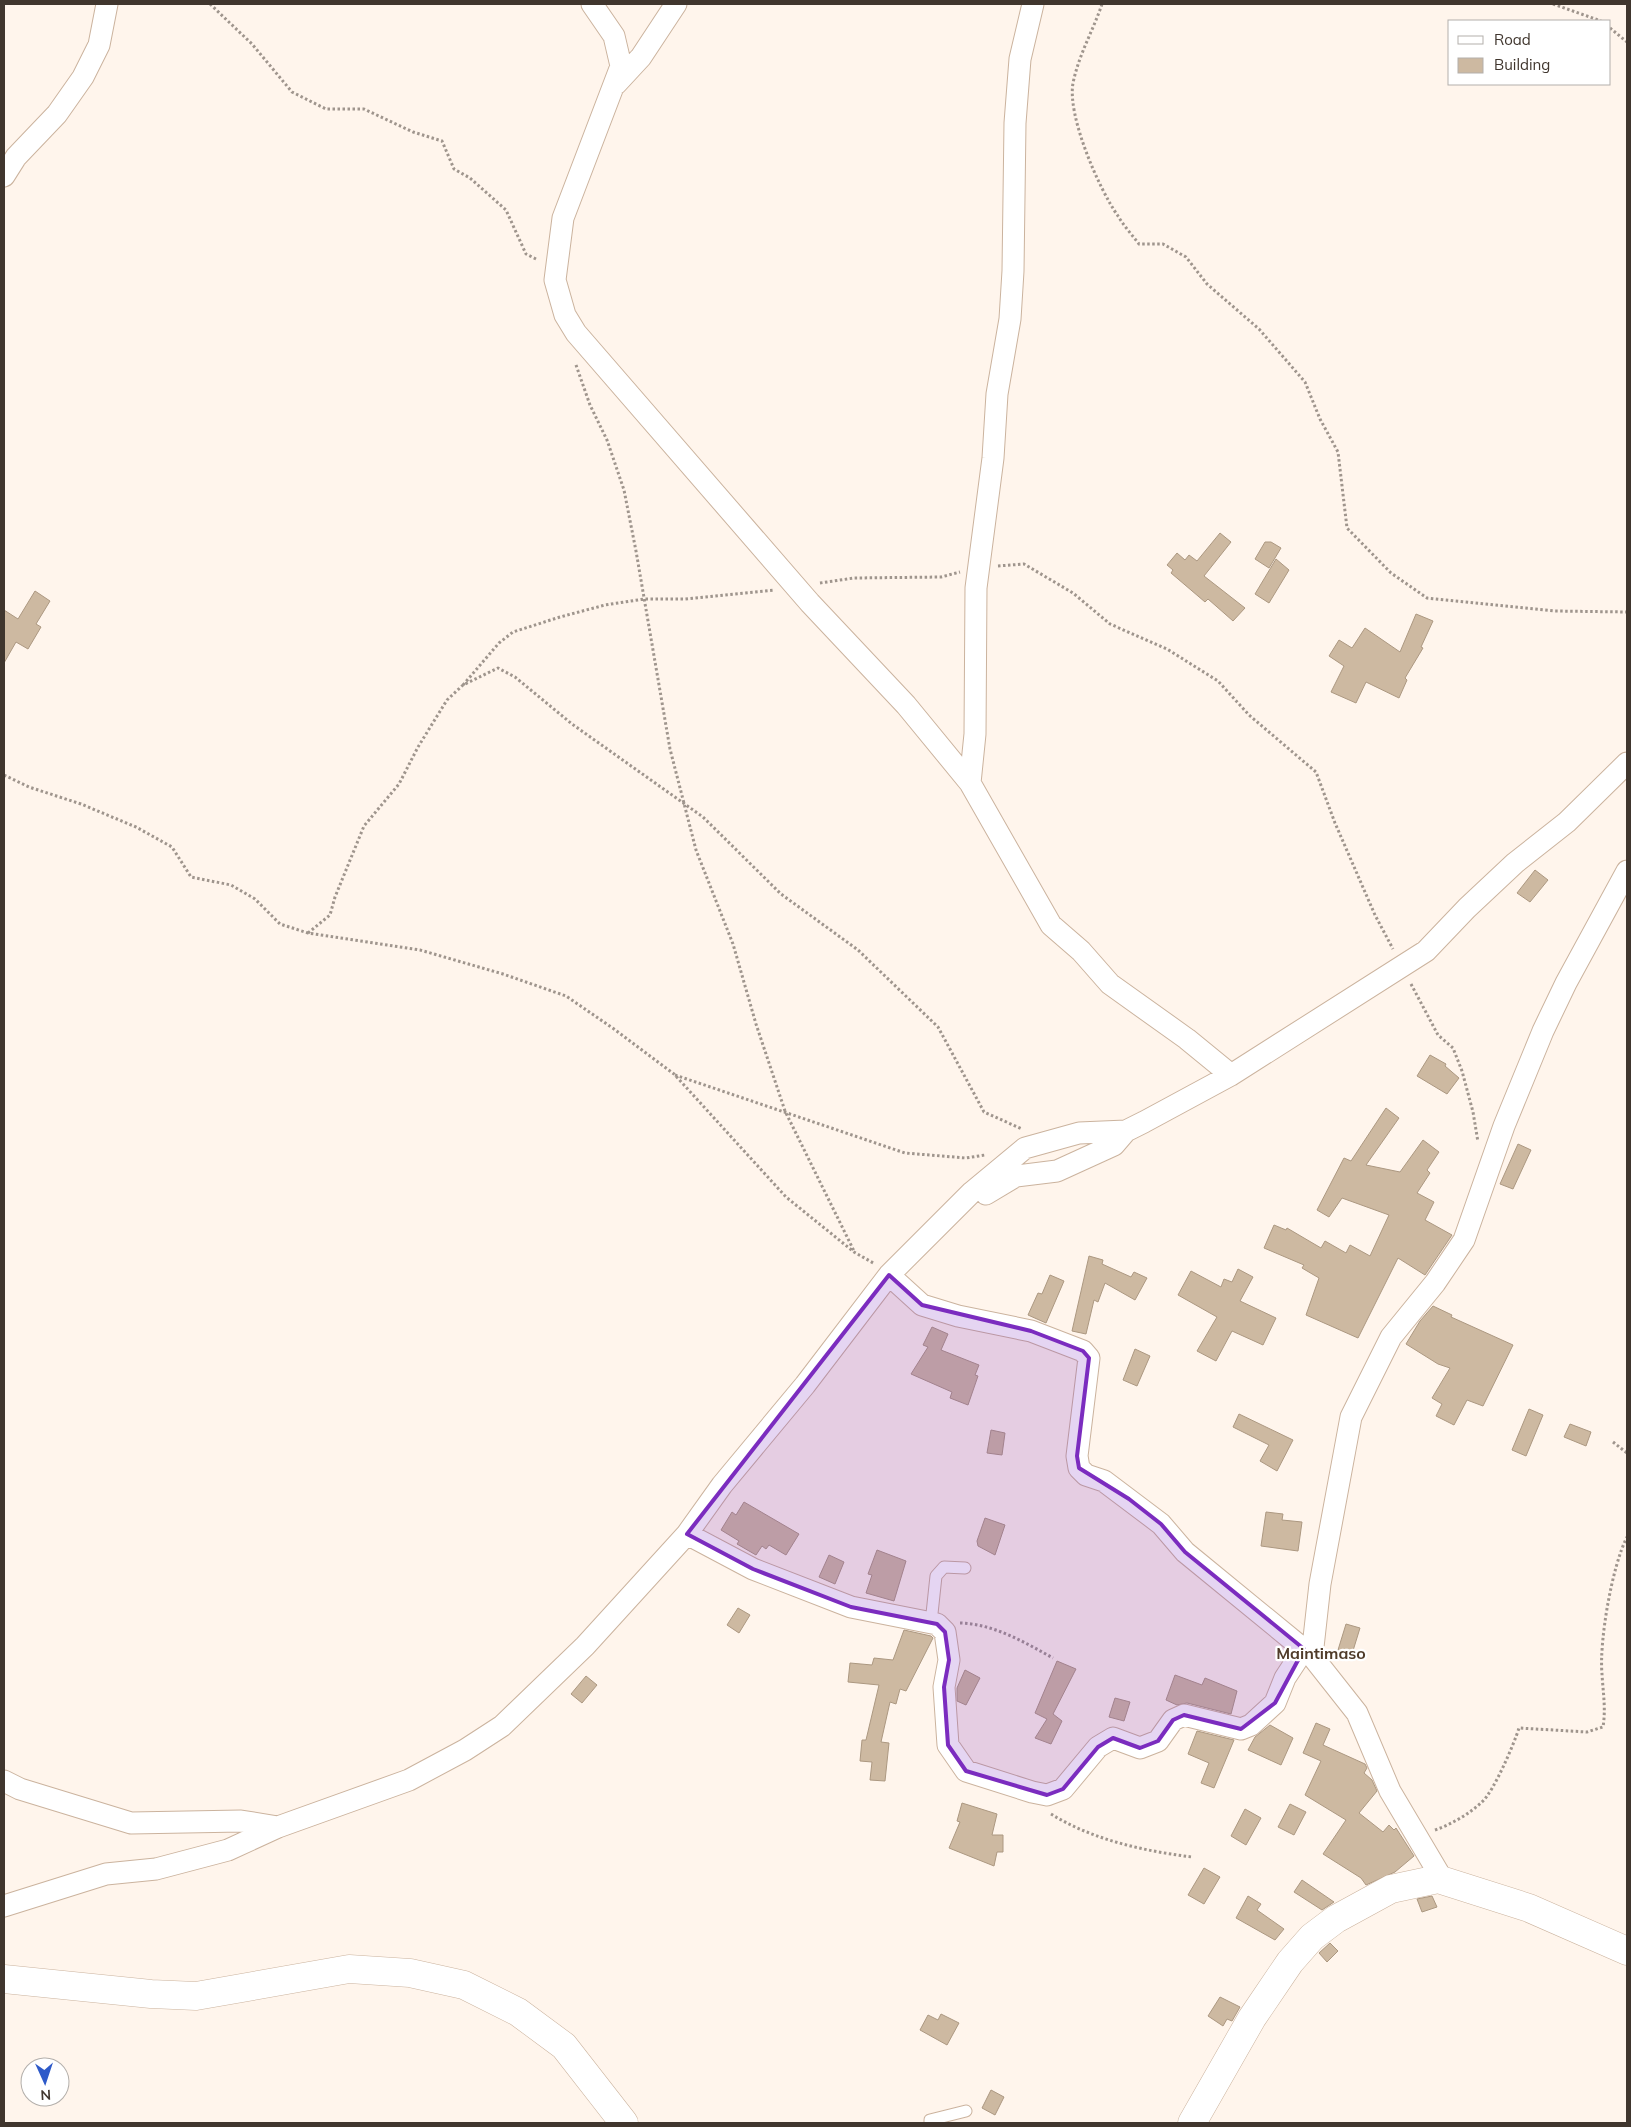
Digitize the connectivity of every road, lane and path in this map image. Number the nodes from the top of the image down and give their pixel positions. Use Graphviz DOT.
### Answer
graph roads {
  1 [pos="107,4"];
  2 [pos="210,4"];
  3 [pos="592,4"];
  4 [pos="676,4"];
  5 [pos="1033,4"];
  6 [pos="1102,4"];
  7 [pos="1553,4"];
  8 [pos="1598,20"];
  9 [pos="1611,29"];
  10 [pos="1627,42"];
  11 [pos="612,88"];
  12 [pos="4,176"];
  13 [pos="555,280"];
  14 [pos="573,356"];
  15 [pos="979,567"];
  16 [pos="796,587"];
  17 [pos="644,599"];
  18 [pos="1627,612"];
  19 [pos="463,685"];
  20 [pos="1627,763"];
  21 [pos="4,775"];
  22 [pos="970,783"];
  23 [pos="684,803"];
  24 [pos="1627,871"];
  25 [pos="308,932"];
  26 [pos="1402,965"];
  27 [pos="674,1074"];
  28 [pos="1231,1075"];
  29 [pos="785,1111"];
  30 [pos="1026,1131"];
  31 [pos="1126,1131"];
  32 [pos="991,1154"];
  33 [pos="1490,1167"];
  34 [pos="941,1223"];
  35 [pos="854,1252"];
  36 [pos="890,1275"];
  37 [pos="1613,1442"];
  38 [pos="1627,1454"];
  39 [pos="687,1534"];
  40 [pos="1627,1537"];
  41 [pos="964,1568"];
  42 [pos="934,1624"];
  43 [pos="1308,1653"];
  44 [pos="1053,1658"];
  45 [pos="4,1781"];
  46 [pos="1047,1795"];
  47 [pos="278,1827"];
  48 [pos="1417,1838"];
  49 [pos="1192,1857"];
  50 [pos="1438,1879"];
  51 [pos="4,1906"];
  52 [pos="1627,1951"];
  53 [pos="4,1979"];
  54 [pos="966,2111"];
  55 [pos="624,2123"];
  56 [pos="930,2123"];
  57 [pos="1192,2123"];
  1 -- 12 [label="street"];
  2 -- 13 [label="path"];
  3 -- 11 [label="street"];
  4 -- 11 [label="street"];
  5 -- 15 [label="street"];
  6 -- 18 [label="path"];
  7 -- 8 [label="path"];
  9 -- 10 [label="path"];
  11 -- 13 [label="street"];
  13 -- 16 [label="street"];
  14 -- 17 [label="path"];
  15 -- 16 [label="path"];
  15 -- 22 [label="street"];
  15 -- 26 [label="path"];
  16 -- 17 [label="path"];
  16 -- 22 [label="street"];
  17 -- 19 [label="path"];
  17 -- 23 [label="path"];
  19 -- 23 [label="path"];
  19 -- 25 [label="path"];
  20 -- 26 [label="street"];
  21 -- 25 [label="path"];
  22 -- 28 [label="street"];
  23 -- 29 [label="path"];
  23 -- 30 [label="path"];
  24 -- 33 [label="street"];
  25 -- 27 [label="path"];
  26 -- 28 [label="street"];
  26 -- 33 [label="path"];
  27 -- 29 [label="path"];
  27 -- 35 [label="path"];
  28 -- 31 [label="street"];
  29 -- 32 [label="path"];
  29 -- 35 [label="path"];
  31 -- 34 [label="street"];
  31 -- 34 [label="street"];
  33 -- 43 [label="street"];
  34 -- 36 [label="street"];
  35 -- 36 [label="path"];
  36 -- 39 [label="street"];
  36 -- 43 [label="street"];
  37 -- 38 [label="path"];
  39 -- 42 [label="street"];
  39 -- 47 [label="street"];
  40 -- 48 [label="path"];
  41 -- 42 [label="lane"];
  42 -- 44 [label="path"];
  42 -- 46 [label="street"];
  43 -- 46 [label="street"];
  43 -- 48 [label="street"];
  45 -- 47 [label="street"];
  46 -- 49 [label="path"];
  47 -- 51 [label="street"];
  48 -- 50 [label="street"];
  50 -- 52 [label="street"];
  50 -- 57 [label="street"];
  53 -- 55 [label="street"];
  54 -- 56 [label="lane"];
}
